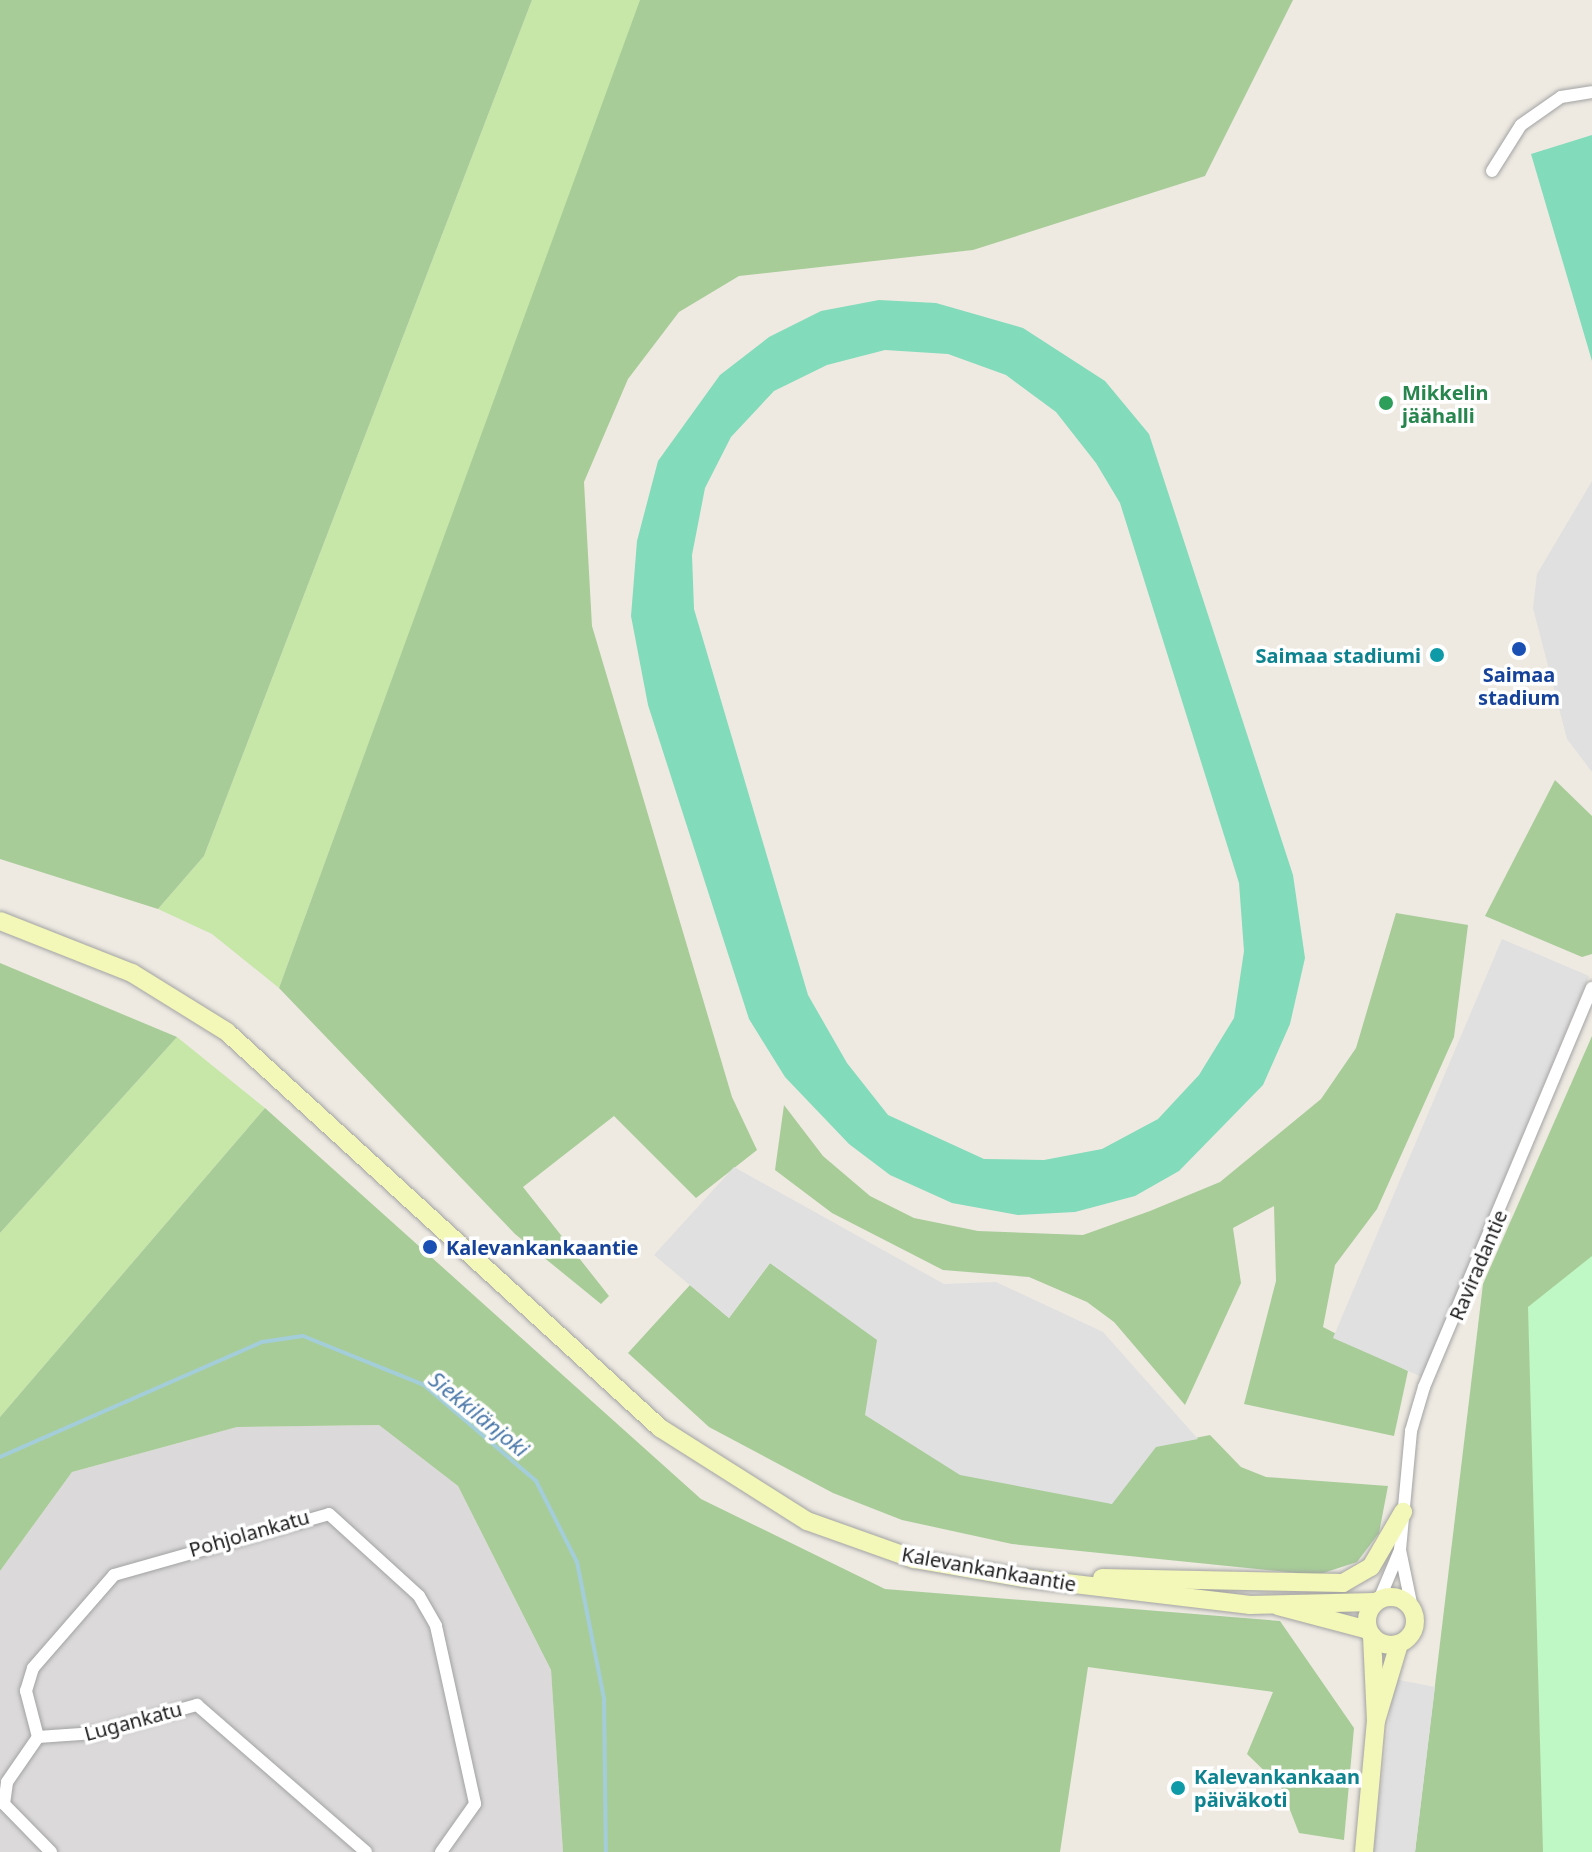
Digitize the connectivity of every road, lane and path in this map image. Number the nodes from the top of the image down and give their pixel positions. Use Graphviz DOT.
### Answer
graph roads {
  1 [pos="1592,92"];
  2 [pos="1492,171"];
  3 [pos="0,921"];
  4 [pos="1592,988"];
  5 [pos="1403,1512"];
  6 [pos="1400,1550"];
  7 [pos="1060,1582"];
  8 [pos="1377,1601"];
  9 [pos="1278,1606"];
  10 [pos="1412,1608"];
  11 [pos="1370,1633"];
  12 [pos="1399,1644"];
  13 [pos="1376,1721"];
  14 [pos="38,1737"];
  15 [pos="51,1852"];
  16 [pos="366,1852"];
  17 [pos="441,1852"];
  18 [pos="1364,1852"];
  1 -- 2 [label="street"];
  3 -- 7 [label="street, Kalevankankaantie"];
  4 -- 5 [label="street, Raviradantie"];
  5 -- 6 [label="street, Raviradantie"];
  5 -- 7 [label="street"];
  6 -- 8 [label="street, Raviradantie"];
  6 -- 10 [label="street, Raviradantie"];
  7 -- 9 [label="street, Kalevankankaantie"];
  8 -- 9 [label="street, Kalevankankaantie"];
  8 -- 10 [label="street"];
  8 -- 11 [label="street"];
  9 -- 11 [label="street, Kalevankankaantie"];
  10 -- 12 [label="street"];
  11 -- 12 [label="street"];
  11 -- 13 [label="street"];
  12 -- 13 [label="street"];
  13 -- 18 [label="street"];
  14 -- 15 [label="street"];
  14 -- 16 [label="street, Lugankatu"];
  14 -- 17 [label="street, Pohjolankatu"];
}
